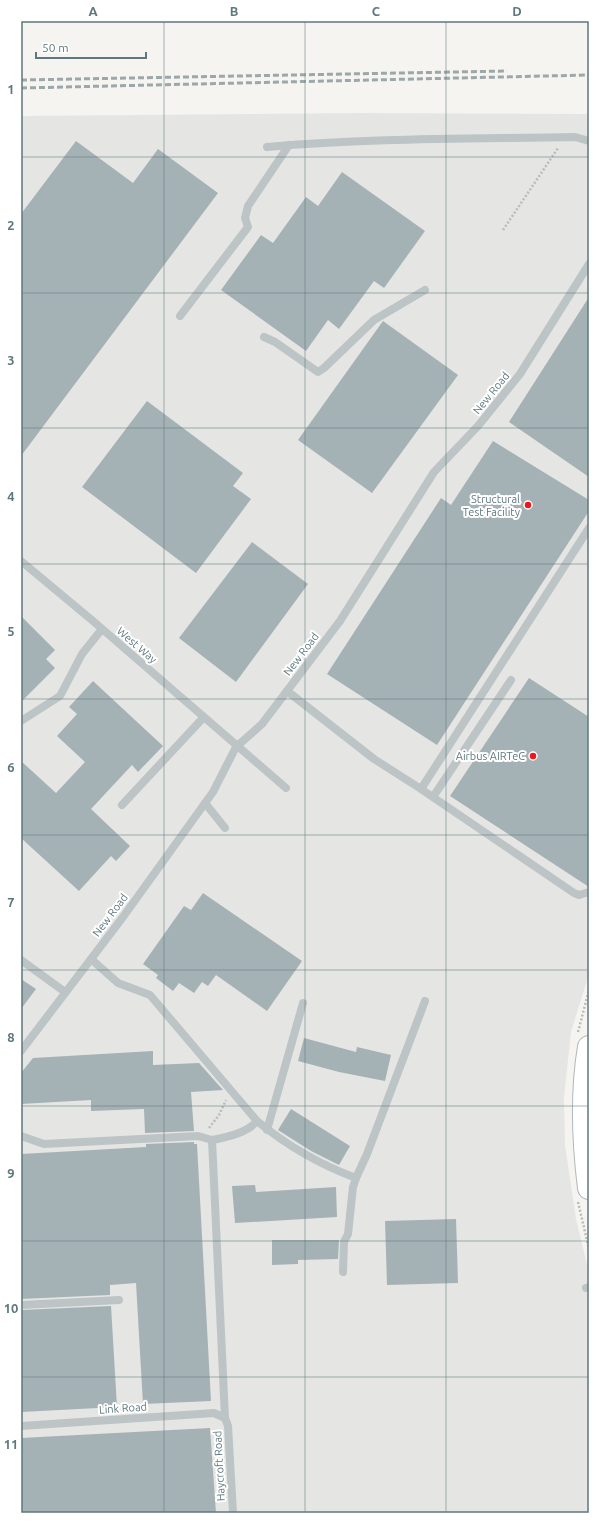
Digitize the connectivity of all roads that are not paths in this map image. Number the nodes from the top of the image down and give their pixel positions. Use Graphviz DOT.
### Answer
graph roads {
  1 [pos="589,141"];
  2 [pos="289,145"];
  3 [pos="267,147"];
  4 [pos="589,264"];
  5 [pos="426,290"];
  6 [pos="180,316"];
  7 [pos="264,337"];
  8 [pos="589,528"];
  9 [pos="21,561"];
  10 [pos="102,629"];
  11 [pos="511,680"];
  12 [pos="287,691"];
  13 [pos="203,718"];
  14 [pos="21,720"];
  15 [pos="236,747"];
  16 [pos="286,788"];
  17 [pos="421,789"];
  18 [pos="433,796"];
  19 [pos="205,804"];
  20 [pos="122,806"];
  21 [pos="224,828"];
  22 [pos="589,892"];
  23 [pos="91,959"];
  24 [pos="21,960"];
  25 [pos="65,992"];
  26 [pos="425,1001"];
  27 [pos="303,1004"];
  28 [pos="589,1046"];
  29 [pos="21,1051"];
  30 [pos="257,1121"];
  31 [pos="267,1130"];
  32 [pos="21,1136"];
  33 [pos="212,1140"];
  34 [pos="356,1178"];
  35 [pos="589,1188"];
  36 [pos="343,1272"];
  37 [pos="119,1300"];
  38 [pos="21,1305"];
  39 [pos="225,1418"];
  40 [pos="21,1426"];
  41 [pos="233,1513"];
  1 -- 2 [label="lane"];
  2 -- 3 [label="lane"];
  2 -- 6 [label="lane"];
  4 -- 12 [label="lane, New Road"];
  5 -- 7 [label="lane"];
  8 -- 17 [label="lane"];
  9 -- 10 [label="lane, West Way"];
  10 -- 13 [label="lane, West Way"];
  10 -- 14 [label="lane"];
  11 -- 18 [label="lane"];
  12 -- 15 [label="lane, New Road"];
  12 -- 17 [label="lane"];
  13 -- 15 [label="lane, West Way"];
  13 -- 20 [label="lane"];
  15 -- 16 [label="lane, West Way"];
  15 -- 19 [label="lane, New Road"];
  17 -- 18 [label="lane"];
  18 -- 22 [label="lane"];
  19 -- 21 [label="lane"];
  19 -- 23 [label="lane, New Road"];
  23 -- 25 [label="lane, New Road"];
  23 -- 30 [label="lane"];
  24 -- 25 [label="lane"];
  25 -- 29 [label="lane, New Road"];
  26 -- 34 [label="lane"];
  27 -- 31 [label="lane"];
  28 -- 35 [label="main road"];
  30 -- 31 [label="lane"];
  30 -- 33 [label="lane"];
  31 -- 34 [label="lane"];
  32 -- 33 [label="lane"];
  33 -- 39 [label="lane, Haycroft Road"];
  34 -- 36 [label="lane"];
  37 -- 38 [label="lane"];
  39 -- 40 [label="lane, Link Road"];
  39 -- 41 [label="lane, Haycroft Road"];
}
